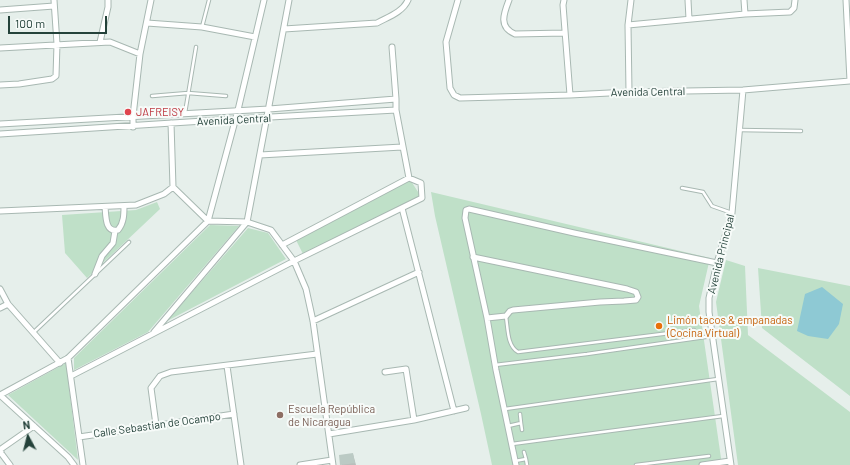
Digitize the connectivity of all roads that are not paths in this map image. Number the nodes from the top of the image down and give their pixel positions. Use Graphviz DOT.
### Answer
graph roads {
  1 [pos="54,0"];
  2 [pos="108,0"];
  3 [pos="151,0"];
  4 [pos="209,0"];
  5 [pos="264,0"];
  6 [pos="289,0"];
  7 [pos="408,0"];
  8 [pos="458,0"];
  9 [pos="509,0"];
  10 [pos="564,0"];
  11 [pos="631,0"];
  12 [pos="688,0"];
  13 [pos="744,0"];
  14 [pos="795,0"];
  15 [pos="846,0"];
  16 [pos="54,6"];
  17 [pos="0,10"];
  18 [pos="745,14"];
  19 [pos="689,19"];
  20 [pos="147,24"];
  21 [pos="628,25"];
  22 [pos="202,27"];
  23 [pos="284,29"];
  24 [pos="565,33"];
  25 [pos="849,33"];
  26 [pos="255,37"];
  27 [pos="100,42"];
  28 [pos="57,44"];
  29 [pos="196,47"];
  30 [pos="392,47"];
  31 [pos="0,48"];
  32 [pos="140,54"];
  33 [pos="850,81"];
  34 [pos="0,85"];
  35 [pos="743,90"];
  36 [pos="629,92"];
  37 [pos="188,93"];
  38 [pos="570,95"];
  39 [pos="152,96"];
  40 [pos="226,96"];
  41 [pos="396,99"];
  42 [pos="268,109"];
  43 [pos="238,110"];
  44 [pos="396,110"];
  45 [pos="185,113"];
  46 [pos="133,116"];
  47 [pos="266,118"];
  48 [pos="235,119"];
  49 [pos="0,124"];
  50 [pos="171,124"];
  51 [pos="133,126"];
  52 [pos="739,130"];
  53 [pos="801,132"];
  54 [pos="0,134"];
  55 [pos="402,147"];
  56 [pos="260,155"];
  57 [pos="410,178"];
  58 [pos="173,186"];
  59 [pos="682,188"];
  60 [pos="105,206"];
  61 [pos="124,206"];
  62 [pos="402,208"];
  63 [pos="0,211"];
  64 [pos="732,213"];
  65 [pos="208,221"];
  66 [pos="247,222"];
  67 [pos="114,231"];
  68 [pos="129,242"];
  69 [pos="282,245"];
  70 [pos="473,257"];
  71 [pos="294,261"];
  72 [pos="717,263"];
  73 [pos="419,272"];
  74 [pos="96,274"];
  75 [pos="0,289"];
  76 [pos="8,304"];
  77 [pos="0,308"];
  78 [pos="506,316"];
  79 [pos="487,318"];
  80 [pos="313,321"];
  81 [pos="694,330"];
  82 [pos="33,333"];
  83 [pos="152,334"];
  84 [pos="712,336"];
  85 [pos="317,354"];
  86 [pos="68,358"];
  87 [pos="60,363"];
  88 [pos="495,365"];
  89 [pos="227,366"];
  90 [pos="385,372"];
  91 [pos="71,376"];
  92 [pos="718,379"];
  93 [pos="0,395"];
  94 [pos="466,408"];
  95 [pos="504,409"];
  96 [pos="454,411"];
  97 [pos="234,414"];
  98 [pos="520,414"];
  99 [pos="724,416"];
  100 [pos="414,420"];
  101 [pos="521,423"];
  102 [pos="156,425"];
  103 [pos="34,426"];
  104 [pos="508,426"];
  105 [pos="522,430"];
  106 [pos="328,434"];
  107 [pos="80,436"];
  108 [pos="511,444"];
  109 [pos="524,452"];
  110 [pos="709,456"];
  111 [pos="526,459"];
  112 [pos="333,463"];
  113 [pos="515,463"];
  114 [pos="730,463"];
  115 [pos="10,465"];
  116 [pos="74,465"];
  117 [pos="84,465"];
  118 [pos="241,465"];
  119 [pos="300,465"];
  120 [pos="526,465"];
  121 [pos="636,465"];
  122 [pos="702,465"];
  1 -- 16 [label="street"];
  2 -- 27 [label="street"];
  3 -- 20 [label="street"];
  4 -- 22 [label="lane"];
  5 -- 26 [label="street"];
  6 -- 23 [label="street"];
  7 -- 23 [label="street"];
  8 -- 38 [label="street, Avenida Central"];
  9 -- 24 [label="street"];
  10 -- 24 [label="street"];
  11 -- 21 [label="street"];
  12 -- 19 [label="street"];
  13 -- 18 [label="street"];
  14 -- 18 [label="street"];
  15 -- 25 [label="street"];
  16 -- 17 [label="street"];
  16 -- 28 [label="street"];
  18 -- 19 [label="street"];
  19 -- 21 [label="street"];
  20 -- 22 [label="street"];
  20 -- 32 [label="street"];
  21 -- 36 [label="street"];
  22 -- 26 [label="street"];
  23 -- 42 [label="street"];
  24 -- 38 [label="street"];
  25 -- 33 [label="street"];
  26 -- 43 [label="street"];
  27 -- 28 [label="street"];
  27 -- 32 [label="street"];
  28 -- 31 [label="street"];
  28 -- 34 [label="street"];
  29 -- 37 [label="lane"];
  30 -- 41 [label="street"];
  32 -- 46 [label="street"];
  33 -- 35 [label="street, Avenida Central"];
  35 -- 36 [label="street, Avenida Central"];
  35 -- 52 [label="street, Avenida Principal"];
  36 -- 38 [label="street, Avenida Central"];
  37 -- 39 [label="lane"];
  37 -- 40 [label="lane"];
  37 -- 45 [label="lane"];
  41 -- 42 [label="street"];
  41 -- 44 [label="street"];
  42 -- 43 [label="street"];
  42 -- 47 [label="street"];
  43 -- 45 [label="street"];
  43 -- 48 [label="street"];
  44 -- 47 [label="street, Avenida Central"];
  44 -- 55 [label="street"];
  45 -- 46 [label="street"];
  46 -- 49 [label="street"];
  46 -- 51 [label="street"];
  47 -- 48 [label="street, Avenida Central"];
  47 -- 56 [label="street"];
  48 -- 50 [label="street, Avenida Central"];
  48 -- 65 [label="street"];
  50 -- 51 [label="street, Avenida Central"];
  50 -- 58 [label="street"];
  51 -- 54 [label="street, Avenida Central"];
  52 -- 53 [label="lane"];
  52 -- 64 [label="street, Avenida Principal"];
  55 -- 56 [label="street"];
  55 -- 57 [label="street"];
  56 -- 66 [label="street"];
  57 -- 62 [label="street"];
  57 -- 69 [label="street"];
  58 -- 61 [label="street"];
  58 -- 65 [label="street"];
  59 -- 64 [label="lane"];
  60 -- 61 [label="street"];
  60 -- 63 [label="street"];
  60 -- 67 [label="street"];
  61 -- 67 [label="street"];
  62 -- 71 [label="street"];
  62 -- 73 [label="street"];
  64 -- 72 [label="street, Avenida Principal"];
  65 -- 66 [label="street"];
  65 -- 86 [label="street"];
  66 -- 69 [label="street"];
  66 -- 83 [label="street"];
  67 -- 74 [label="street"];
  68 -- 74 [label="lane"];
  69 -- 71 [label="street"];
  70 -- 72 [label="street"];
  70 -- 78 [label="street"];
  70 -- 79 [label="street"];
  71 -- 80 [label="street"];
  71 -- 83 [label="street"];
  72 -- 84 [label="street, Avenida Principal"];
  73 -- 80 [label="street"];
  73 -- 96 [label="street"];
  74 -- 82 [label="lane"];
  75 -- 76 [label="street"];
  76 -- 77 [label="street"];
  76 -- 82 [label="street"];
  78 -- 79 [label="street"];
  78 -- 81 [label="lane"];
  79 -- 88 [label="street"];
  80 -- 85 [label="street"];
  82 -- 87 [label="street"];
  83 -- 91 [label="street"];
  84 -- 88 [label="lane"];
  84 -- 92 [label="street, Avenida Principal"];
  85 -- 89 [label="street"];
  85 -- 106 [label="street"];
  86 -- 87 [label="street"];
  86 -- 91 [label="street"];
  87 -- 93 [label="street"];
  88 -- 95 [label="street"];
  89 -- 97 [label="street"];
  89 -- 102 [label="street"];
  90 -- 100 [label="street"];
  91 -- 107 [label="street"];
  92 -- 95 [label="lane"];
  92 -- 99 [label="street, Avenida Principal"];
  93 -- 103 [label="street"];
  94 -- 96 [label="street"];
  95 -- 104 [label="street"];
  96 -- 100 [label="street"];
  97 -- 102 [label="street, Calle Sebastian de Ocampo"];
  97 -- 118 [label="street"];
  98 -- 101 [label="lane"];
  99 -- 108 [label="lane"];
  99 -- 114 [label="street, Avenida Principal"];
  100 -- 106 [label="street"];
  101 -- 104 [label="lane"];
  101 -- 105 [label="lane"];
  102 -- 107 [label="street, Calle Sebastian de Ocampo"];
  103 -- 115 [label="street"];
  103 -- 116 [label="street"];
  104 -- 108 [label="street"];
  106 -- 112 [label="street"];
  107 -- 117 [label="street"];
  108 -- 113 [label="street"];
  109 -- 111 [label="lane"];
  110 -- 121 [label="lane"];
  111 -- 113 [label="lane"];
  111 -- 120 [label="lane"];
  112 -- 119 [label="street"];
  114 -- 122 [label="street"];
}
